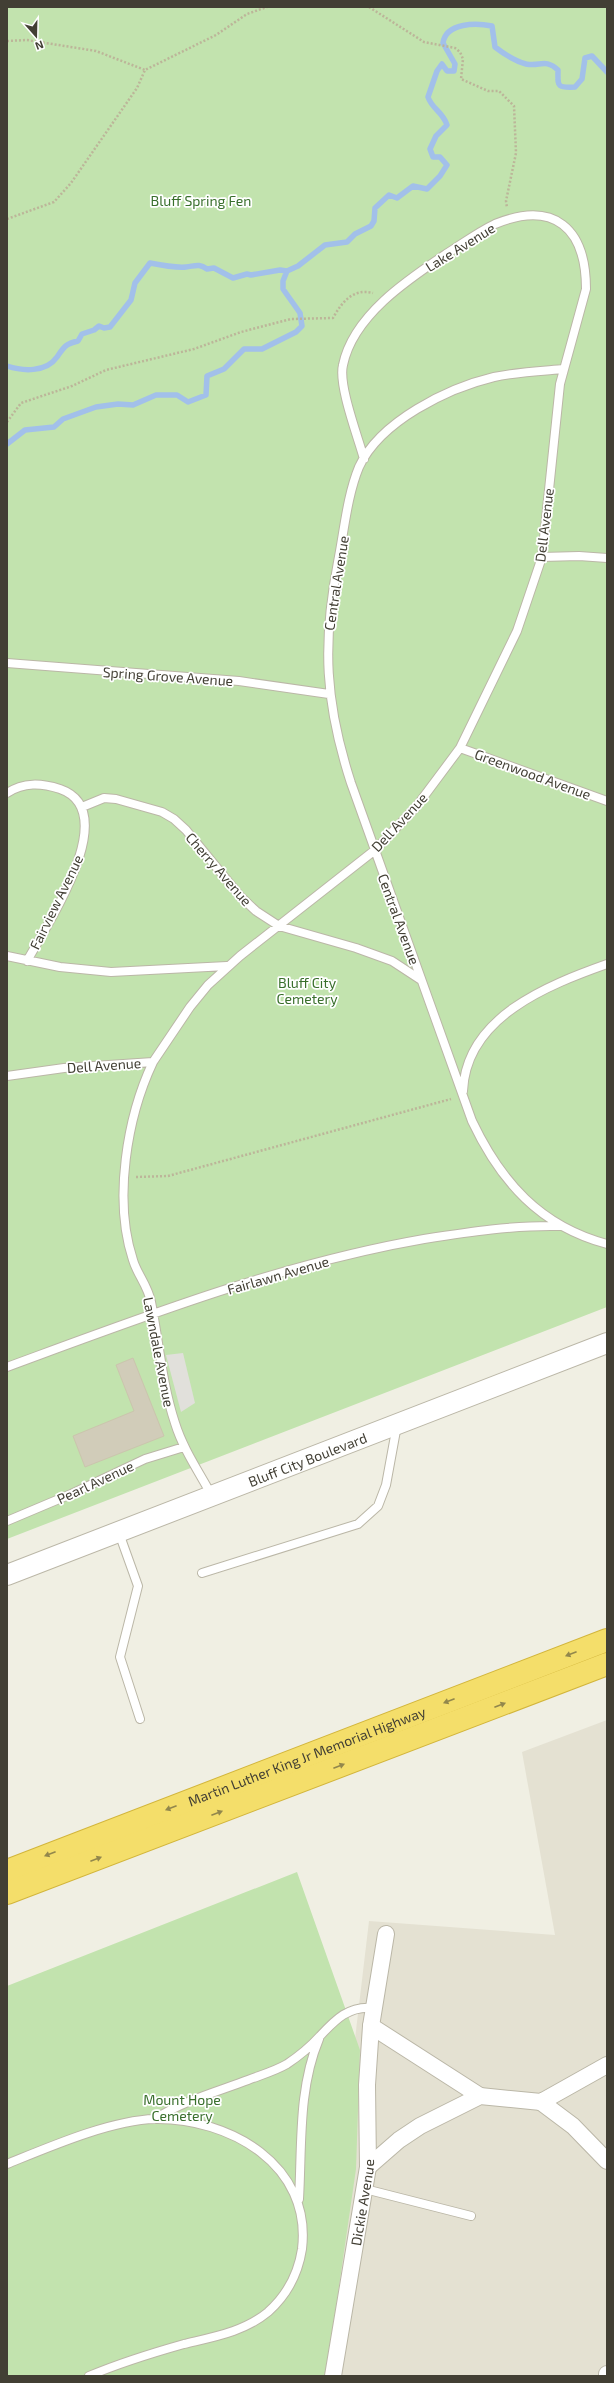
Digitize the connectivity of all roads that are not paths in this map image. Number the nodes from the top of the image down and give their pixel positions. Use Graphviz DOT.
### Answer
graph roads {
  1 [pos="564,369"];
  2 [pos="364,459"];
  3 [pos="542,557"];
  4 [pos="607,558"];
  5 [pos="7,663"];
  6 [pos="329,694"];
  7 [pos="460,748"];
  8 [pos="7,793"];
  9 [pos="607,801"];
  10 [pos="82,807"];
  11 [pos="375,850"];
  12 [pos="279,926"];
  13 [pos="7,956"];
  14 [pos="27,961"];
  15 [pos="607,964"];
  16 [pos="227,966"];
  17 [pos="421,980"];
  18 [pos="153,1062"];
  19 [pos="7,1076"];
  20 [pos="463,1096"];
  21 [pos="559,1226"];
  22 [pos="607,1244"];
  23 [pos="153,1314"];
  24 [pos="607,1342"];
  25 [pos="7,1367"];
  26 [pos="397,1424"];
  27 [pos="184,1447"];
  28 [pos="212,1496"];
  29 [pos="7,1521"];
  30 [pos="119,1532"];
  31 [pos="202,1573"];
  32 [pos="7,1575"];
  33 [pos="607,1640"];
  34 [pos="607,1664"];
  35 [pos="140,1719"];
  36 [pos="7,1871"];
  37 [pos="7,1893"];
  38 [pos="386,1934"];
  39 [pos="374,2008"];
  40 [pos="370,2026"];
  41 [pos="320,2036"];
  42 [pos="607,2065"];
  43 [pos="480,2096"];
  44 [pos="541,2102"];
  45 [pos="155,2119"];
  46 [pos="8,2161"];
  47 [pos="607,2161"];
  48 [pos="368,2168"];
  49 [pos="365,2189"];
  50 [pos="298,2202"];
  51 [pos="470,2216"];
  52 [pos="89,2376"];
  53 [pos="333,2376"];
  1 -- 2 [label="lane, Central Avenue"];
  1 -- 2 [label="lane, Lake Avenue"];
  1 -- 3 [label="lane, Dell Avenue"];
  2 -- 6 [label="lane, Central Avenue"];
  3 -- 4 [label="lane"];
  3 -- 7 [label="lane, Dell Avenue"];
  5 -- 6 [label="lane, Spring Grove Avenue"];
  6 -- 11 [label="lane, Central Avenue"];
  7 -- 9 [label="lane, Greenwood Avenue"];
  7 -- 11 [label="lane, Dell Avenue"];
  8 -- 10 [label="lane"];
  10 -- 12 [label="lane, Cherry Avenue"];
  10 -- 14 [label="lane, Fairview Avenue"];
  11 -- 12 [label="lane, Dell Avenue"];
  11 -- 17 [label="lane, Central Avenue"];
  12 -- 16 [label="lane, Dell Avenue"];
  12 -- 17 [label="lane, Cherry Avenue"];
  13 -- 14 [label="lane"];
  14 -- 16 [label="lane"];
  15 -- 20 [label="lane"];
  16 -- 18 [label="lane, Dell Avenue"];
  17 -- 20 [label="lane, Central Avenue"];
  18 -- 19 [label="lane, Dell Avenue"];
  18 -- 23 [label="lane, Lawndale Avenue"];
  20 -- 21 [label="lane, Central Avenue"];
  21 -- 22 [label="lane, Central Avenue"];
  21 -- 23 [label="lane, Fairlawn Avenue"];
  23 -- 25 [label="lane, Fairlawn Avenue"];
  23 -- 27 [label="lane, Lawndale Avenue"];
  24 -- 26 [label="street, Bluff City Boulevard"];
  26 -- 28 [label="street, Bluff City Boulevard"];
  26 -- 31 [label="lane"];
  27 -- 28 [label="lane, Lawndale Avenue"];
  27 -- 29 [label="lane, Pearl Avenue"];
  28 -- 30 [label="street, Bluff City Boulevard"];
  30 -- 32 [label="street, Bluff City Boulevard"];
  30 -- 35 [label="lane"];
  33 -- 36 [label="highway, Martin Luther King Jr Memorial Highway, one-way"];
  37 -- 34 [label="highway, Martin Luther King Jr Memorial Highway, one-way"];
  38 -- 39 [label="street, Dickie Avenue"];
  39 -- 40 [label="street, Dickie Avenue"];
  39 -- 41 [label="lane"];
  40 -- 43 [label="street"];
  40 -- 48 [label="street, Dickie Avenue"];
  41 -- 45 [label="lane"];
  41 -- 50 [label="lane"];
  42 -- 44 [label="street"];
  43 -- 44 [label="street"];
  43 -- 48 [label="street"];
  44 -- 47 [label="street"];
  45 -- 46 [label="lane"];
  45 -- 50 [label="lane"];
  48 -- 49 [label="street, Dickie Avenue"];
  49 -- 51 [label="lane"];
  49 -- 53 [label="street, Dickie Avenue"];
  50 -- 52 [label="lane"];
}
